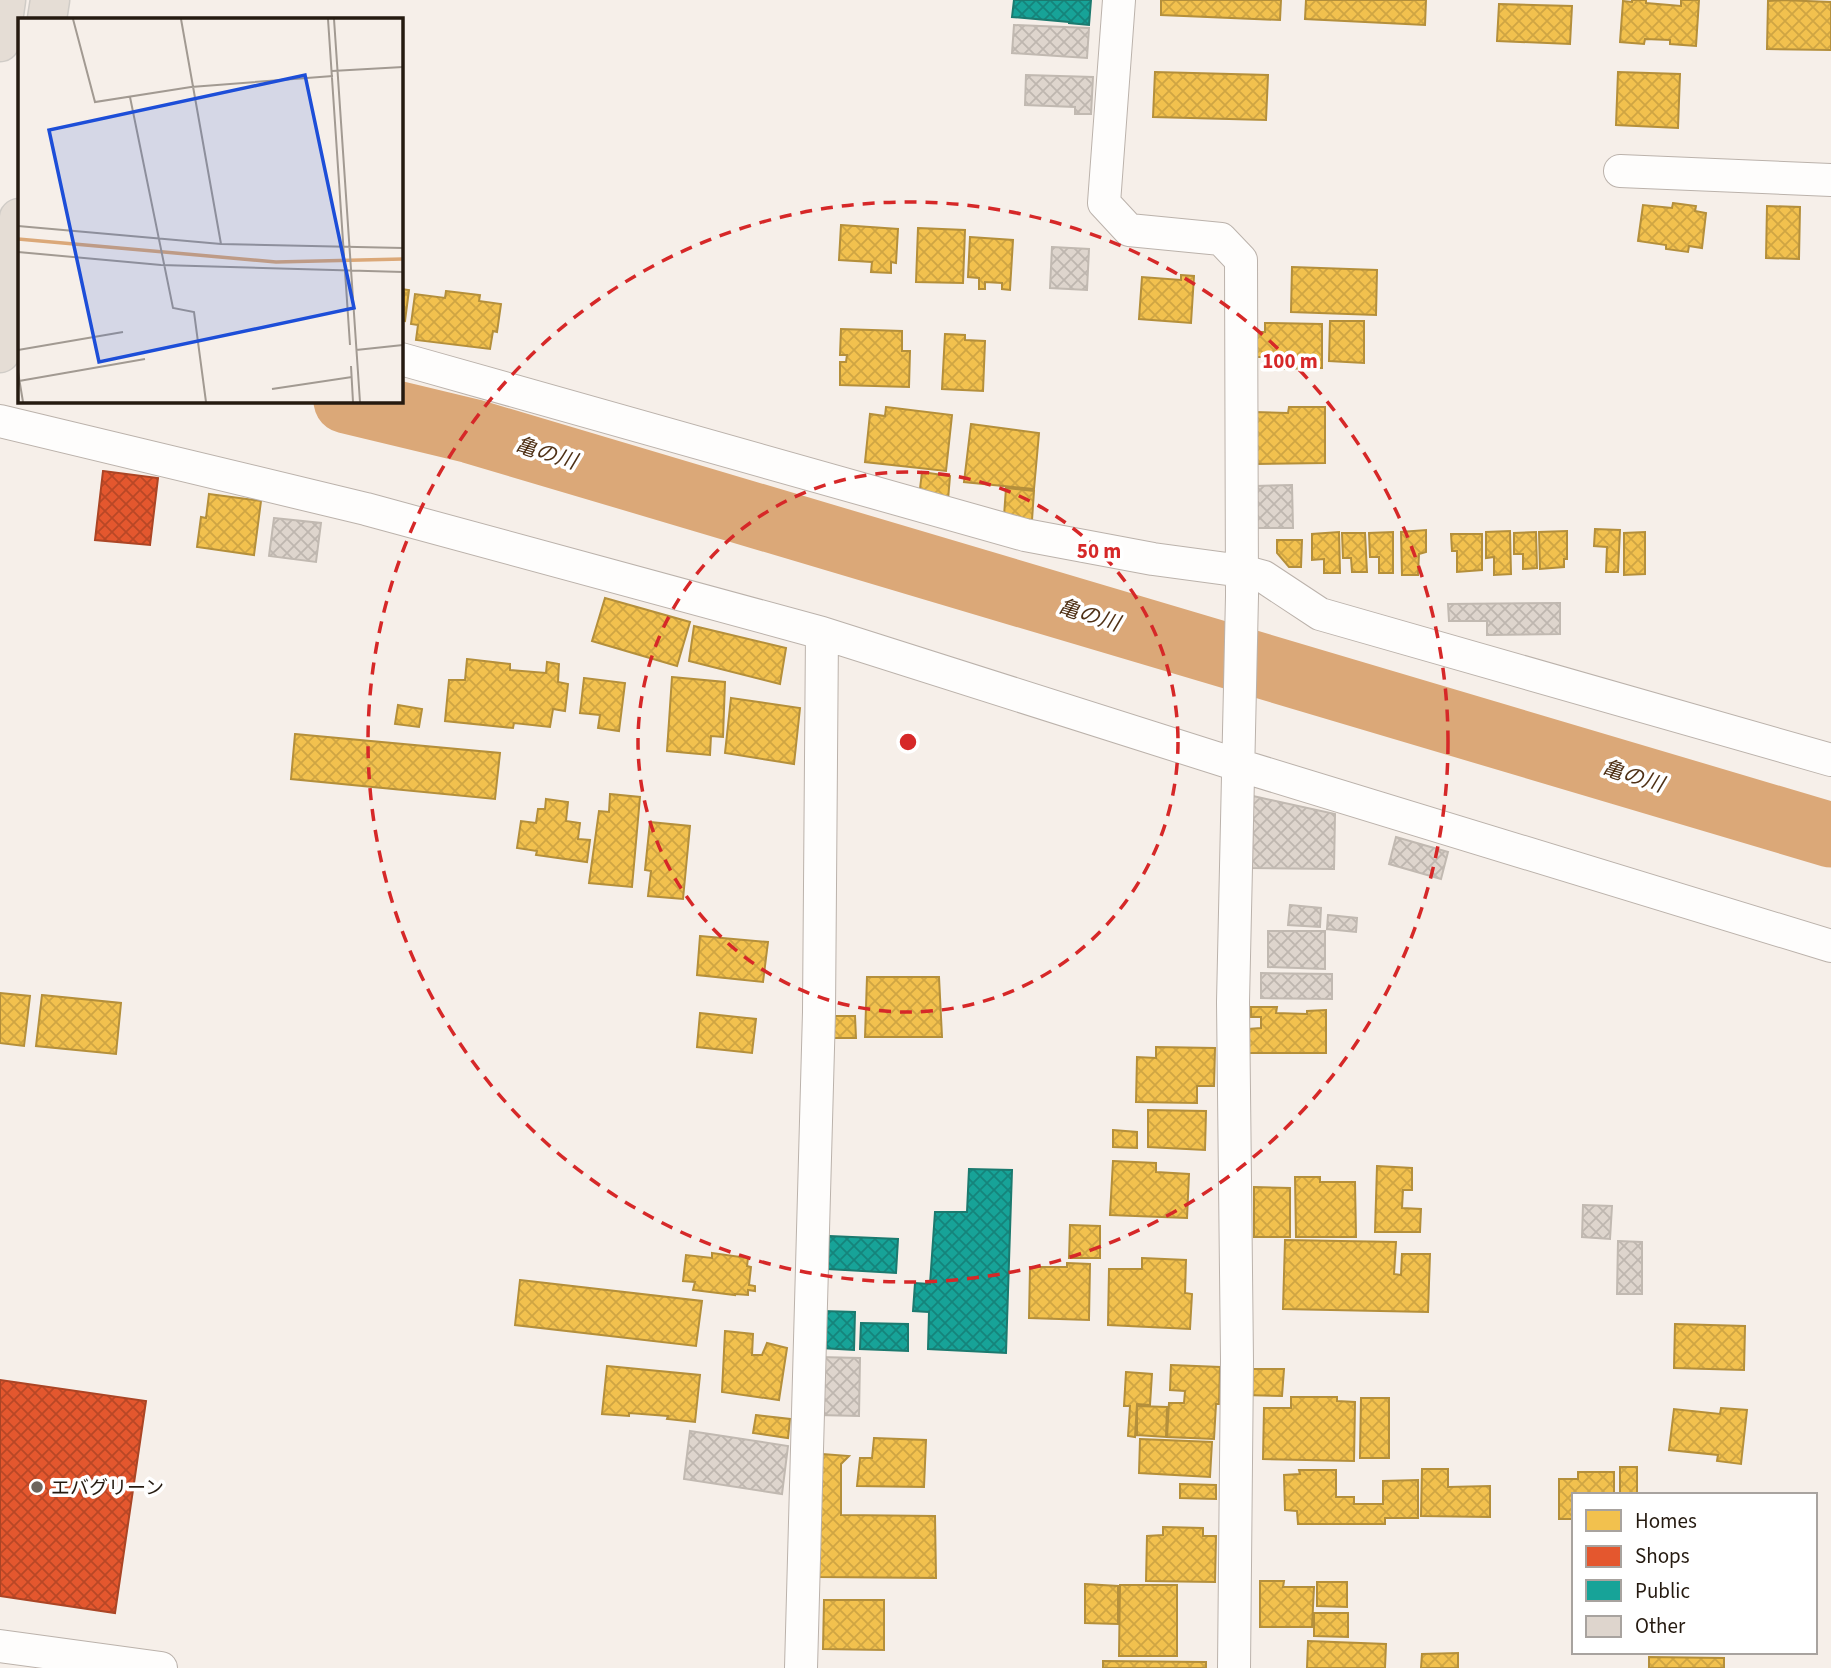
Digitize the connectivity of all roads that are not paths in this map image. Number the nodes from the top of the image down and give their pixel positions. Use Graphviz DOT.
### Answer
graph roads {
  1 [pos="6,0"];
  2 [pos="50,0"];
  3 [pos="1119,0"];
  4 [pos="47,18"];
  5 [pos="0,42"];
  6 [pos="1620,171"];
  7 [pos="1831,180"];
  8 [pos="13,246"];
  9 [pos="0,353"];
  10 [pos="402,359"];
  11 [pos="0,421"];
  12 [pos="1242,583"];
  13 [pos="822,633"];
  14 [pos="1238,756"];
  15 [pos="1831,760"];
  16 [pos="1831,946"];
  17 [pos="0,1646"];
  18 [pos="161,1668"];
  19 [pos="801,1668"];
  20 [pos="1234,1668"];
  1 -- 5 [label="highway"];
  2 -- 4 [label="highway"];
  3 -- 12 [label="street"];
  6 -- 7 [label="street"];
  8 -- 9 [label="highway"];
  10 -- 12 [label="street"];
  11 -- 13 [label="street"];
  12 -- 14 [label="street"];
  12 -- 15 [label="street"];
  13 -- 14 [label="street"];
  13 -- 19 [label="street"];
  14 -- 16 [label="street"];
  14 -- 20 [label="street"];
  17 -- 18 [label="street"];
}
